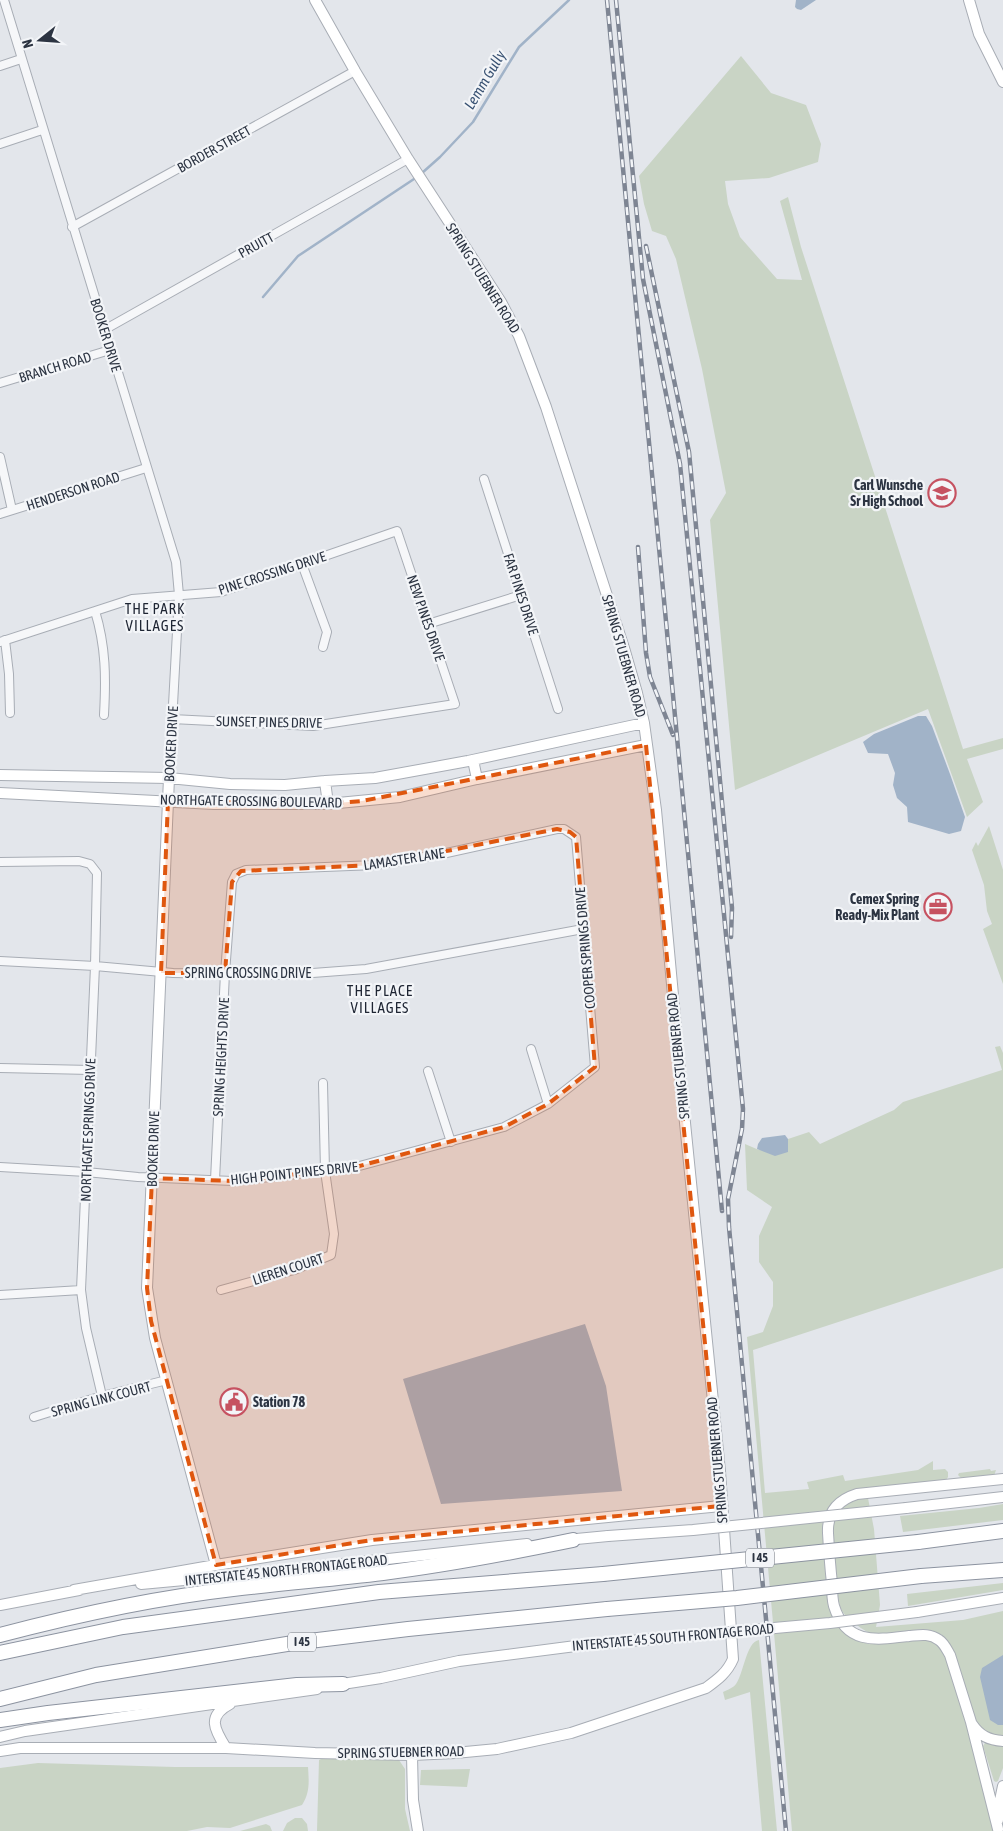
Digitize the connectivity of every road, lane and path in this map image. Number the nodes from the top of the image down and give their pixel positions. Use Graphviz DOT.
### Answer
graph roads {
  1 [pos="4,0"];
  2 [pos="315,0"];
  3 [pos="970,0"];
  4 [pos="21,59"];
  5 [pos="0,66"];
  6 [pos="355,71"];
  7 [pos="1003,82"];
  8 [pos="42,130"];
  9 [pos="0,144"];
  10 [pos="408,160"];
  11 [pos="72,227"];
  12 [pos="104,330"];
  13 [pos="110,350"];
  14 [pos="0,383"];
  15 [pos="0,457"];
  16 [pos="146,468"];
  17 [pos="484,479"];
  18 [pos="12,510"];
  19 [pos="0,514"];
  20 [pos="397,531"];
  21 [pos="302,564"];
  22 [pos="179,595"];
  23 [pos="521,596"];
  24 [pos="95,611"];
  25 [pos="428,624"];
  26 [pos="2,641"];
  27 [pos="323,647"];
  28 [pos="455,704"];
  29 [pos="558,709"];
  30 [pos="10,713"];
  31 [pos="104,715"];
  32 [pos="172,719"];
  33 [pos="644,723"];
  34 [pos="646,745"];
  35 [pos="473,760"];
  36 [pos="0,775"];
  37 [pos="169,778"];
  38 [pos="477,779"];
  39 [pos="325,781"];
  40 [pos="0,793"];
  41 [pos="168,801"];
  42 [pos="328,804"];
  43 [pos="570,832"];
  44 [pos="0,862"];
  45 [pos="236,874"];
  46 [pos="583,929"];
  47 [pos="0,961"];
  48 [pos="95,966"];
  49 [pos="161,973"];
  50 [pos="225,973"];
  51 [pos="531,1049"];
  52 [pos="595,1066"];
  53 [pos="0,1068"];
  54 [pos="91,1070"];
  55 [pos="428,1071"];
  56 [pos="323,1083"];
  57 [pos="548,1104"];
  58 [pos="451,1142"];
  59 [pos="0,1167"];
  60 [pos="325,1171"];
  61 [pos="86,1172"];
  62 [pos="152,1178"];
  63 [pos="215,1180"];
  64 [pos="81,1290"];
  65 [pos="221,1290"];
  66 [pos="0,1295"];
  67 [pos="167,1380"];
  68 [pos="102,1396"];
  69 [pos="34,1417"];
  70 [pos="1003,1479"];
  71 [pos="1003,1497"];
  72 [pos="721,1506"];
  73 [pos="1003,1531"];
  74 [pos="573,1540"];
  75 [pos="216,1565"];
  76 [pos="1003,1570"];
  77 [pos="74,1590"];
  78 [pos="1003,1598"];
  79 [pos="0,1605"];
  80 [pos="0,1635"];
  81 [pos="0,1653"];
  82 [pos="343,1684"];
  83 [pos="0,1699"];
  84 [pos="235,1701"];
  85 [pos="0,1720"];
  86 [pos="970,1722"];
  87 [pos="0,1737"];
  88 [pos="1003,1741"];
  89 [pos="226,1748"];
  90 [pos="0,1751"];
  91 [pos="412,1755"];
  92 [pos="1003,1786"];
  93 [pos="999,1830"];
  94 [pos="418,1831"];
  1 -- 4 [label="street, BOOKER DRIVE"];
  2 -- 6 [label="main road, SPRING STUEBNER ROAD"];
  3 -- 7 [label="main road"];
  4 -- 5 [label="street"];
  4 -- 8 [label="street, BOOKER DRIVE"];
  6 -- 10 [label="main road, SPRING STUEBNER ROAD"];
  6 -- 11 [label="street, BORDER STREET"];
  8 -- 9 [label="street"];
  8 -- 11 [label="street, BOOKER DRIVE"];
  10 -- 12 [label="street, PRUITT"];
  10 -- 33 [label="main road, SPRING STUEBNER ROAD"];
  11 -- 12 [label="street, BOOKER DRIVE"];
  12 -- 13 [label="street, BOOKER DRIVE"];
  13 -- 14 [label="street, BRANCH ROAD"];
  13 -- 16 [label="street, BOOKER DRIVE"];
  15 -- 18 [label="street"];
  16 -- 18 [label="street, HENDERSON ROAD"];
  16 -- 22 [label="street, BOOKER DRIVE"];
  17 -- 23 [label="street, FAR PINES DRIVE"];
  18 -- 19 [label="street, HENDERSON ROAD"];
  20 -- 21 [label="street, PINE CROSSING DRIVE"];
  20 -- 25 [label="street, NEW PINES DRIVE"];
  21 -- 22 [label="street, PINE CROSSING DRIVE"];
  21 -- 27 [label="street"];
  22 -- 24 [label="street, PINE CROSSING DRIVE"];
  22 -- 32 [label="street, BOOKER DRIVE"];
  23 -- 25 [label="street"];
  23 -- 29 [label="street, FAR PINES DRIVE"];
  24 -- 26 [label="street, PINE CROSSING DRIVE"];
  24 -- 31 [label="street"];
  25 -- 28 [label="street, NEW PINES DRIVE"];
  26 -- 30 [label="street"];
  28 -- 32 [label="street, SUNSET PINES DRIVE"];
  32 -- 37 [label="street, BOOKER DRIVE"];
  33 -- 34 [label="main road, SPRING STUEBNER ROAD"];
  33 -- 35 [label="main road, NORTHGATE CROSSING BOULEVARD"];
  34 -- 38 [label="main road, NORTHGATE CROSSING BOULEVARD"];
  34 -- 72 [label="main road, SPRING STUEBNER ROAD"];
  35 -- 38 [label="main road"];
  35 -- 39 [label="main road, NORTHGATE CROSSING BOULEVARD"];
  36 -- 37 [label="main road, NORTHGATE CROSSING BOULEVARD"];
  37 -- 39 [label="main road, NORTHGATE CROSSING BOULEVARD"];
  37 -- 41 [label="main road, BOOKER DRIVE"];
  38 -- 42 [label="main road, NORTHGATE CROSSING BOULEVARD"];
  39 -- 42 [label="main road"];
  40 -- 41 [label="main road, NORTHGATE CROSSING BOULEVARD"];
  41 -- 42 [label="main road, NORTHGATE CROSSING BOULEVARD"];
  41 -- 49 [label="main road, BOOKER DRIVE"];
  43 -- 45 [label="street, LAMASTER LANE"];
  43 -- 46 [label="street, COOPER SPRINGS DRIVE"];
  44 -- 48 [label="street, NORTHGATE SPRINGS DRIVE"];
  45 -- 50 [label="street, SPRING HEIGHTS DRIVE"];
  46 -- 50 [label="street, SPRING CROSSING DRIVE"];
  46 -- 52 [label="street, COOPER SPRINGS DRIVE"];
  47 -- 48 [label="street, SPRING CROSSING DRIVE"];
  48 -- 49 [label="street, SPRING CROSSING DRIVE"];
  48 -- 54 [label="street, NORTHGATE SPRINGS DRIVE"];
  49 -- 50 [label="street, SPRING CROSSING DRIVE"];
  49 -- 62 [label="main road, BOOKER DRIVE"];
  50 -- 63 [label="street, SPRING HEIGHTS DRIVE"];
  51 -- 57 [label="street"];
  52 -- 57 [label="street, HIGH POINT PINES DRIVE"];
  53 -- 54 [label="street"];
  54 -- 61 [label="street, NORTHGATE SPRINGS DRIVE"];
  55 -- 58 [label="street"];
  56 -- 60 [label="street"];
  57 -- 58 [label="street, HIGH POINT PINES DRIVE"];
  58 -- 60 [label="street, HIGH POINT PINES DRIVE"];
  59 -- 61 [label="street, HIGH POINT PINES DRIVE"];
  60 -- 63 [label="street, HIGH POINT PINES DRIVE"];
  60 -- 65 [label="street, LIEREN COURT"];
  61 -- 62 [label="street, HIGH POINT PINES DRIVE"];
  61 -- 64 [label="street, NORTHGATE SPRINGS DRIVE"];
  62 -- 63 [label="street, HIGH POINT PINES DRIVE"];
  62 -- 67 [label="main road, BOOKER DRIVE"];
  64 -- 66 [label="street"];
  64 -- 68 [label="street, NORTHGATE SPRINGS DRIVE"];
  67 -- 68 [label="street, SPRING LINK COURT"];
  67 -- 75 [label="main road, BOOKER DRIVE"];
  68 -- 69 [label="street, SPRING LINK COURT"];
  70 -- 86 [label="main road"];
  71 -- 74 [label="main road, bridge"];
  72 -- 75 [label="main road"];
  72 -- 91 [label="main road, SPRING STUEBNER ROAD"];
  73 -- 81 [label="highway, I 45, bridge"];
  74 -- 77 [label="main road, INTERSTATE 45 NORTH FRONTAGE ROAD"];
  74 -- 80 [label="highway"];
  75 -- 77 [label="main road"];
  76 -- 83 [label="highway, I 45, bridge"];
  77 -- 79 [label="main road, INTERSTATE 45 NORTH FRONTAGE ROAD"];
  78 -- 82 [label="main road, INTERSTATE 45 SOUTH FRONTAGE ROAD, bridge"];
  82 -- 84 [label="main road"];
  82 -- 85 [label="highway"];
  84 -- 87 [label="main road"];
  84 -- 89 [label="main road"];
  86 -- 88 [label="main road"];
  86 -- 93 [label="main road"];
  89 -- 90 [label="main road, SPRING STUEBNER ROAD"];
  89 -- 91 [label="main road, SPRING STUEBNER ROAD"];
  91 -- 94 [label="main road"];
  92 -- 93 [label="main road"];
}
